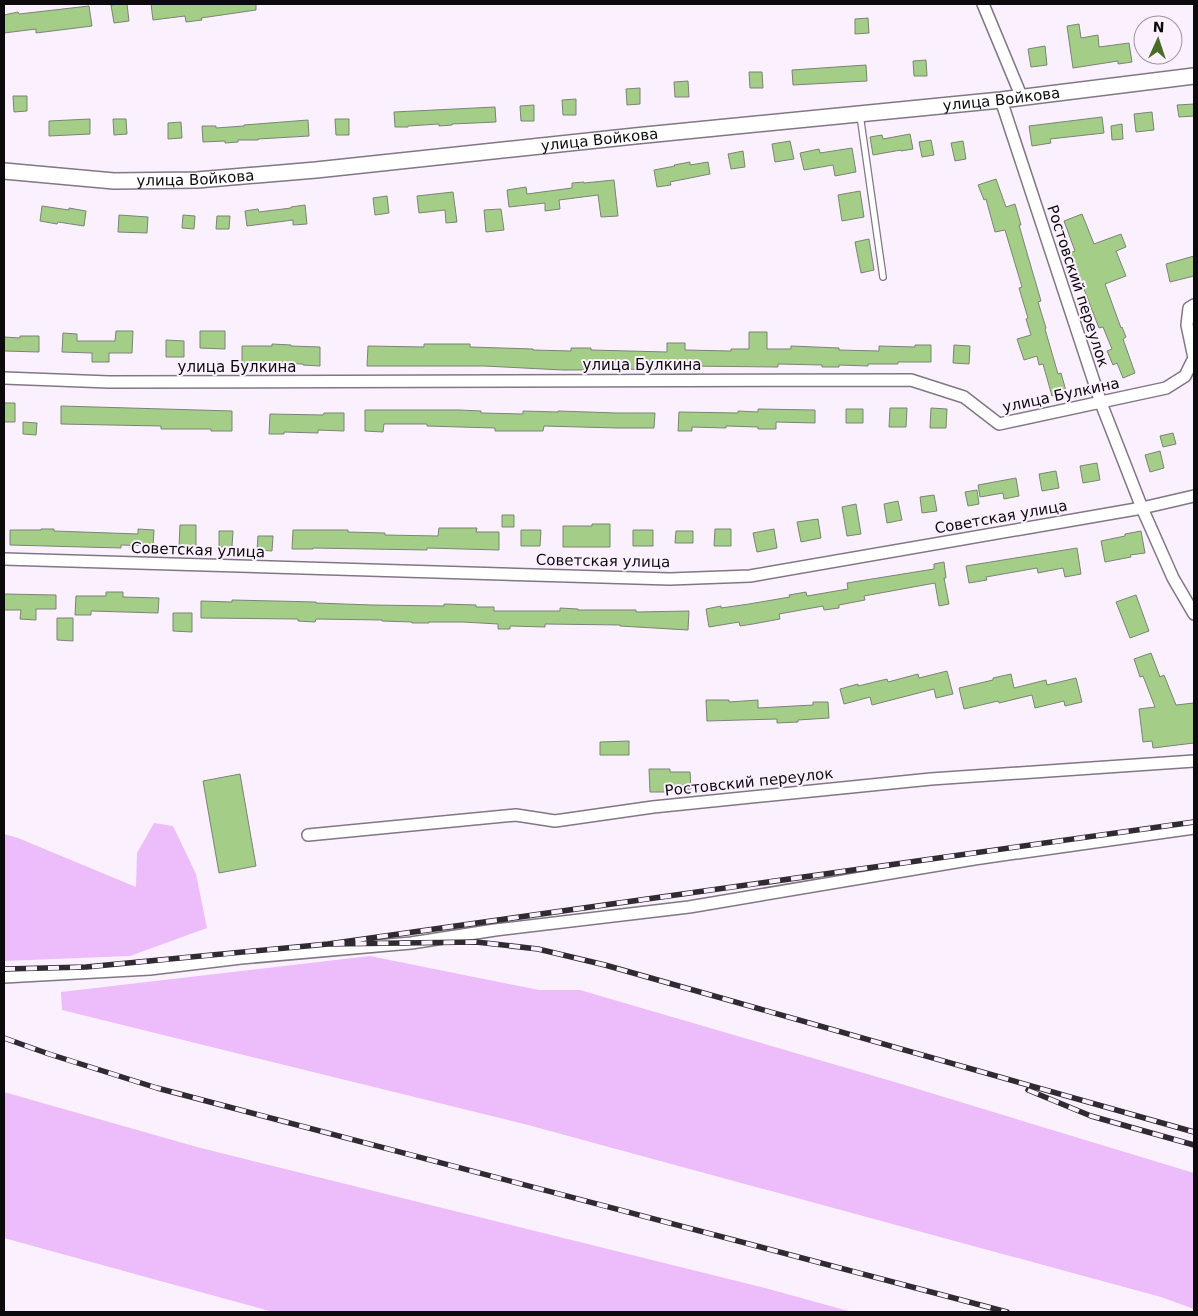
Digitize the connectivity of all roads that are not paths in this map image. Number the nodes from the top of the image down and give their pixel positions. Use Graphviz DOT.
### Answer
graph roads {
  1 [pos="983,4"];
  2 [pos="1194,76"];
  3 [pos="1022,98"];
  4 [pos="1001,100"];
  5 [pos="860,114"];
  6 [pos="4,171"];
  7 [pos="882,276"];
  8 [pos="1194,305"];
  9 [pos="4,378"];
  10 [pos="1101,403"];
  11 [pos="1194,496"];
  12 [pos="1142,508"];
  13 [pos="4,559"];
  14 [pos="1194,614"];
  15 [pos="1194,761"];
  16 [pos="1194,828"];
  17 [pos="308,835"];
  18 [pos="4,978"];
  1 -- 3 [label="street"];
  2 -- 3 [label="main road, улица Войкова"];
  3 -- 4 [label="main road, улица Войкова"];
  4 -- 5 [label="main road, улица Войкова"];
  4 -- 10 [label="street, Ростовский переулок"];
  5 -- 6 [label="main road, улица Войкова"];
  5 -- 7 [label="lane"];
  8 -- 10 [label="street, улица Булкина"];
  9 -- 10 [label="street, улица Булкина"];
  10 -- 12 [label="street, Ростовский переулок"];
  11 -- 12 [label="street, Советская улица"];
  12 -- 13 [label="street, Советская улица"];
  12 -- 14 [label="street, Ростовский переулок"];
  15 -- 17 [label="street, Ростовский переулок"];
  16 -- 18 [label="street"];
}
